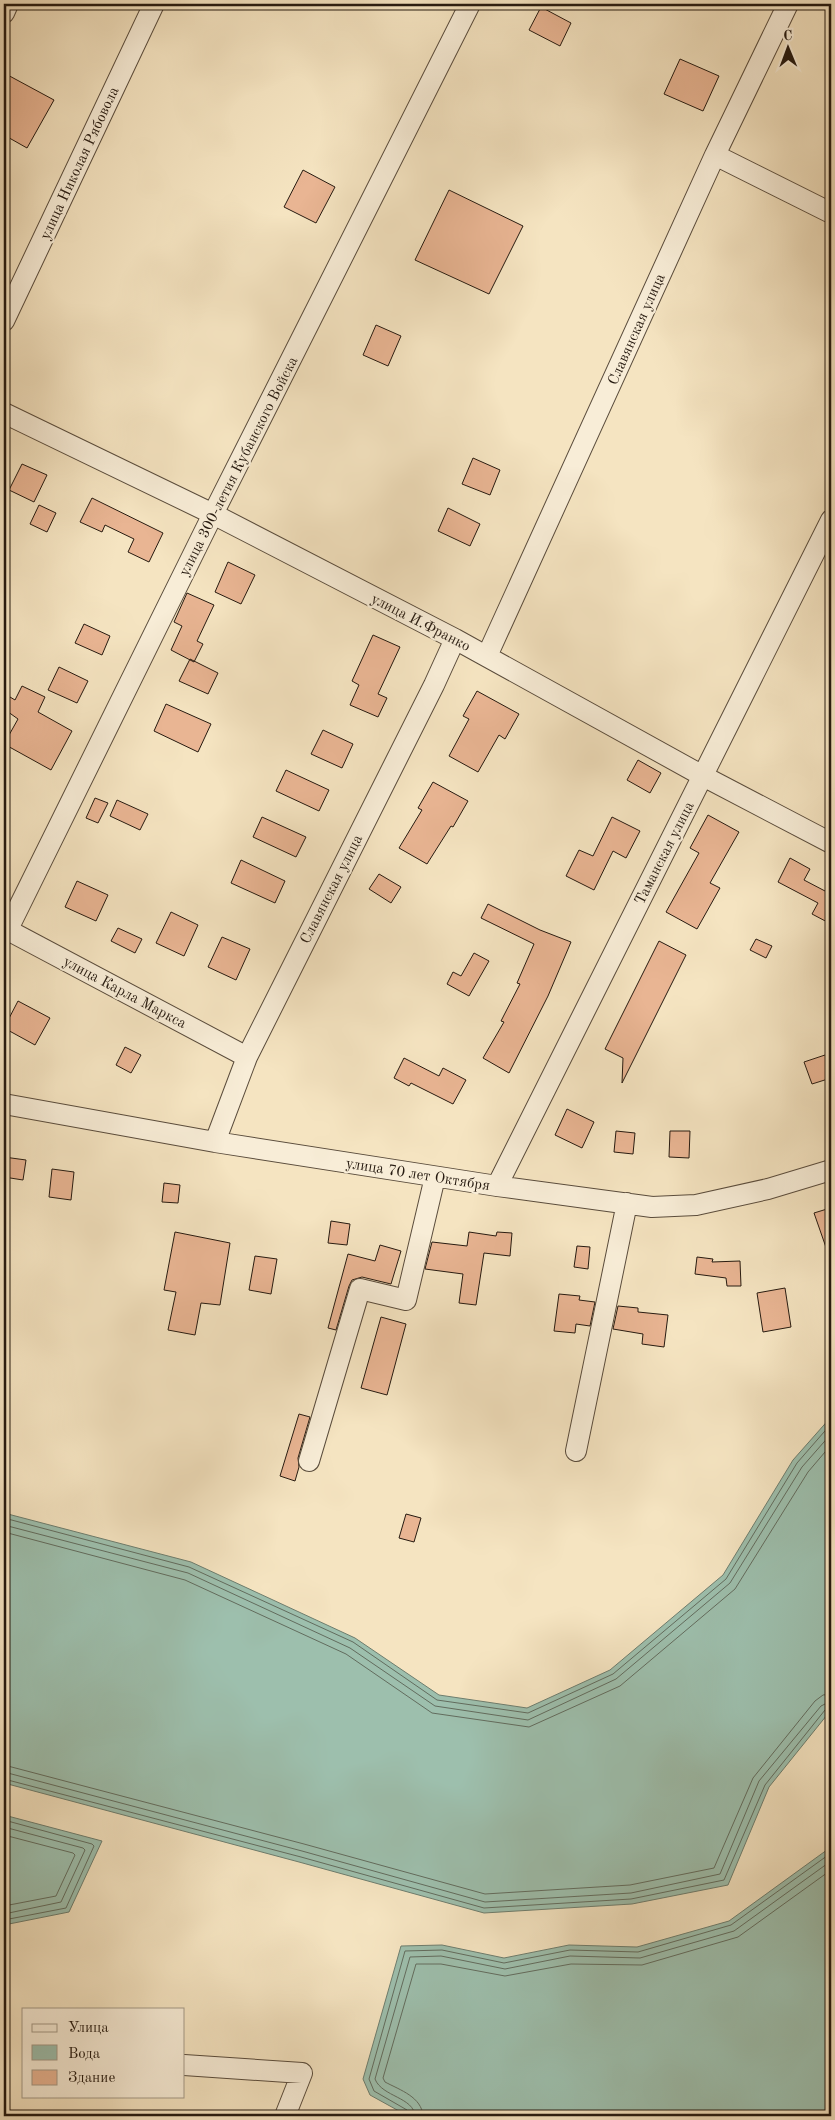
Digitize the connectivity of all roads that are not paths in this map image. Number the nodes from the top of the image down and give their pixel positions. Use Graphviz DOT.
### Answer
graph roads {
  1 [pos="8,4"];
  2 [pos="154,4"];
  3 [pos="470,4"];
  4 [pos="788,4"];
  5 [pos="4,13"];
  6 [pos="715,155"];
  7 [pos="831,213"];
  8 [pos="4,321"];
  9 [pos="4,413"];
  10 [pos="213,514"];
  11 [pos="831,520"];
  12 [pos="455,639"];
  13 [pos="487,656"];
  14 [pos="703,776"];
  15 [pos="831,843"];
  16 [pos="6,928"];
  17 [pos="247,1057"];
  18 [pos="4,1104"];
  19 [pos="216,1142"];
  20 [pos="831,1170"];
  21 [pos="435,1176"];
  22 [pos="497,1186"];
  23 [pos="627,1203"];
  24 [pos="576,1451"];
  25 [pos="309,1460"];
  26 [pos="185,2065"];
  27 [pos="284,2116"];
  1 -- 5 [label="street"];
  2 -- 8 [label="street, улица Николая Рябовола"];
  3 -- 10 [label="street, улица 300-летия Кубанского Войска"];
  4 -- 6 [label="street, Славянская улица"];
  6 -- 7 [label="street"];
  6 -- 13 [label="street, Славянская улица"];
  9 -- 10 [label="street, улица И.Франко"];
  10 -- 12 [label="street, улица И.Франко"];
  10 -- 16 [label="street, улица 300-летия Кубанского Войска"];
  11 -- 14 [label="street, Таманская улица"];
  12 -- 13 [label="street, улица И.Франко"];
  12 -- 17 [label="street, Славянская улица"];
  13 -- 14 [label="street, улица И.Франко"];
  14 -- 15 [label="street, улица И.Франко"];
  14 -- 22 [label="street, Таманская улица"];
  16 -- 17 [label="street, улица Карла Маркса"];
  17 -- 19 [label="street, Славянская улица"];
  18 -- 19 [label="street, улица 70 лет Октября"];
  19 -- 21 [label="street, улица 70 лет Октября"];
  20 -- 23 [label="street, улица 70 лет Октября"];
  21 -- 22 [label="street, улица 70 лет Октября"];
  21 -- 25 [label="street"];
  22 -- 23 [label="street, улица 70 лет Октября"];
  23 -- 24 [label="street"];
  26 -- 27 [label="street"];
}
